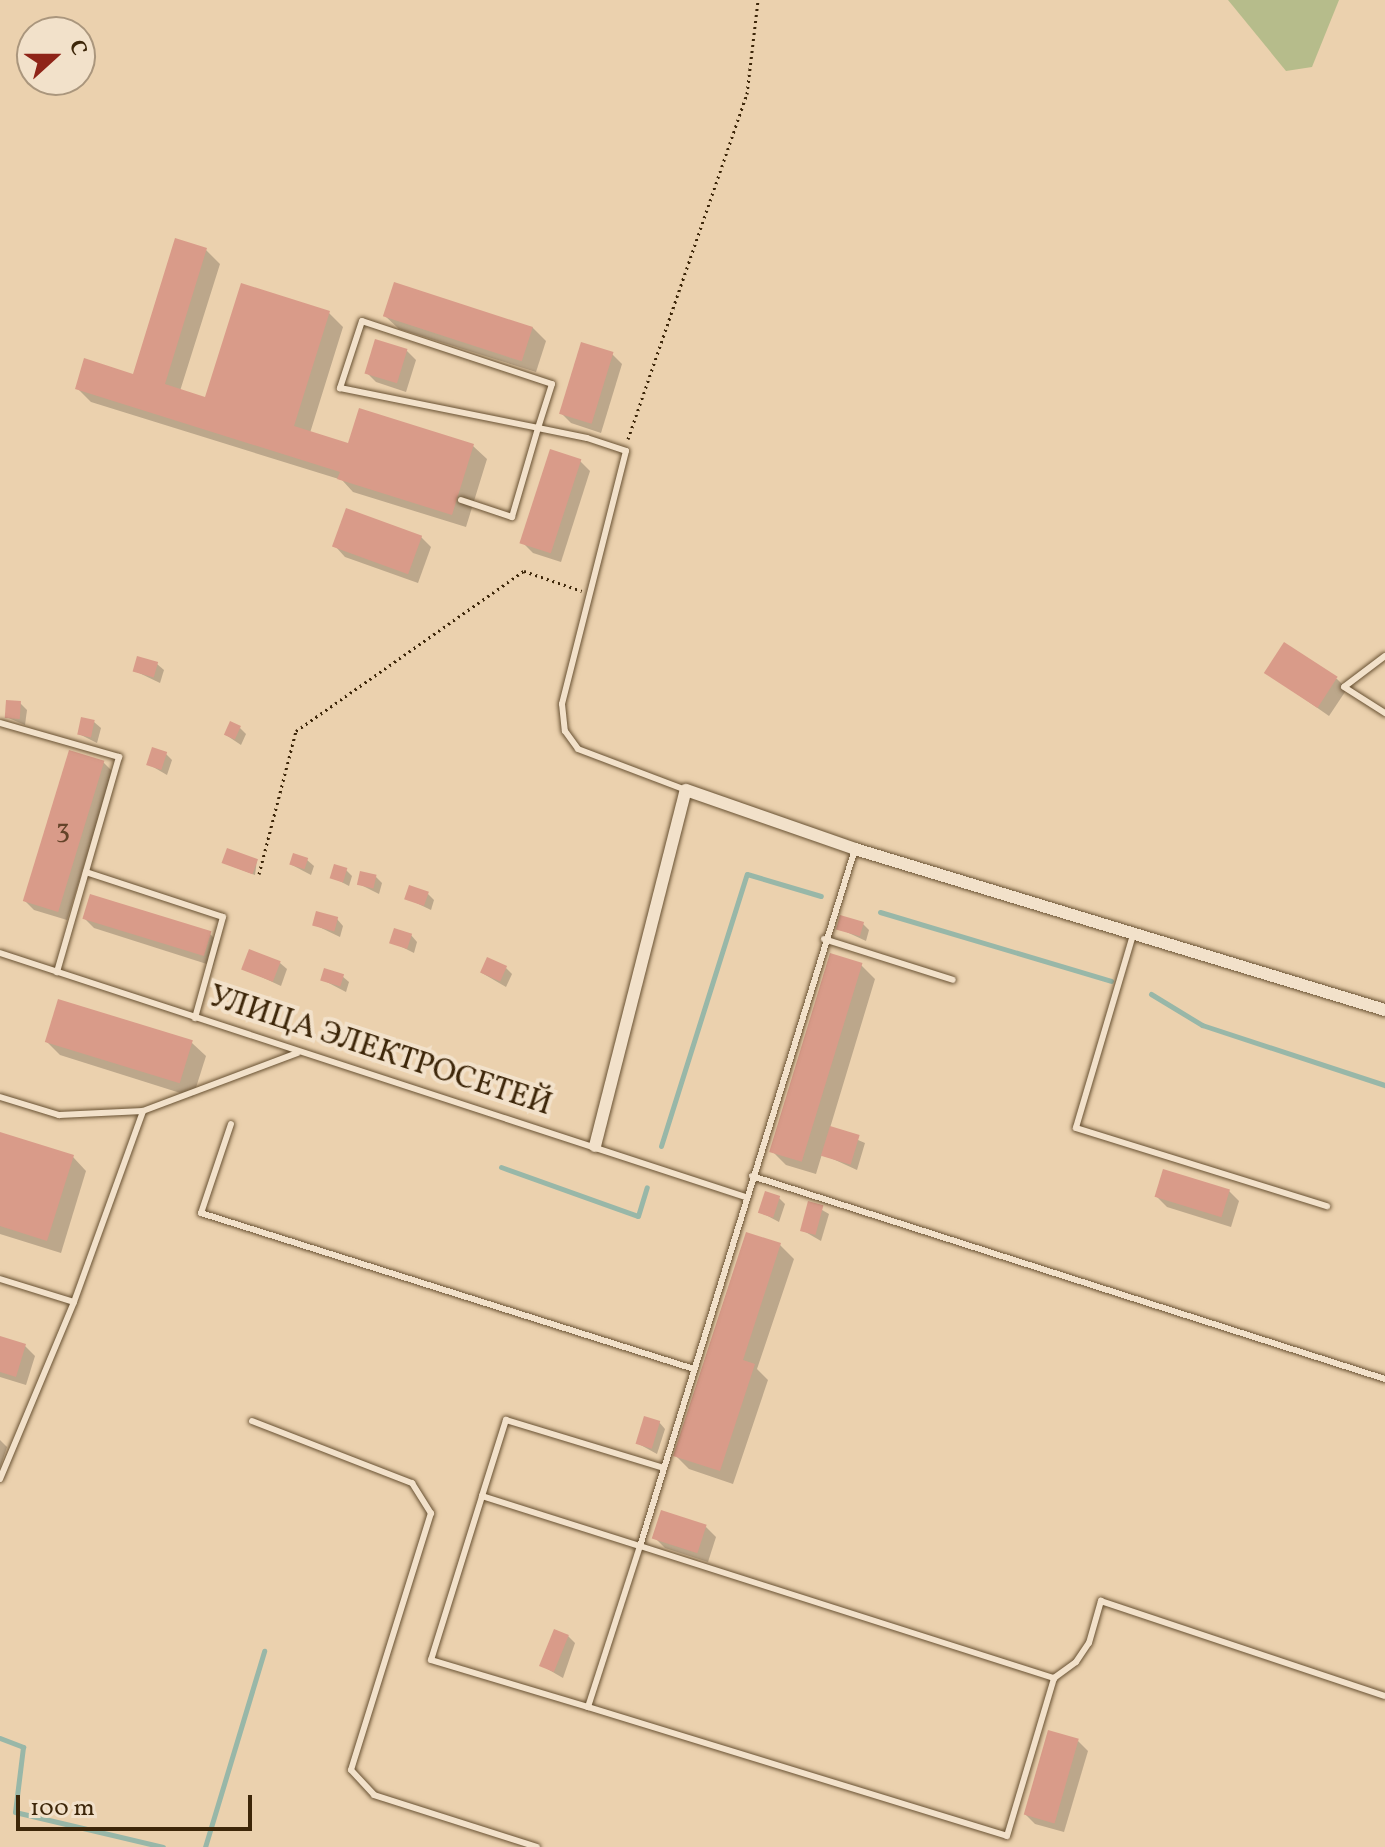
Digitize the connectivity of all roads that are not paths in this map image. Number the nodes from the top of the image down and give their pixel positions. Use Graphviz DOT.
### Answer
graph roads {
  1 [pos="538,428"];
  2 [pos="461,500"];
  3 [pos="1385,656"];
  4 [pos="1385,713"];
  5 [pos="0,723"];
  6 [pos="686,790"];
  7 [pos="855,849"];
  8 [pos="86,872"];
  9 [pos="1133,935"];
  10 [pos="824,939"];
  11 [pos="0,953"];
  12 [pos="57,972"];
  13 [pos="953,980"];
  14 [pos="1385,1010"];
  15 [pos="195,1018"];
  16 [pos="297,1053"];
  17 [pos="0,1097"];
  18 [pos="143,1111"];
  19 [pos="231,1124"];
  20 [pos="595,1146"];
  21 [pos="752,1176"];
  22 [pos="745,1197"];
  23 [pos="1327,1206"];
  24 [pos="0,1279"];
  25 [pos="74,1302"];
  26 [pos="694,1369"];
  27 [pos="1385,1379"];
  28 [pos="252,1421"];
  29 [pos="664,1468"];
  30 [pos="0,1479"];
  31 [pos="482,1496"];
  32 [pos="640,1546"];
  33 [pos="1054,1678"];
  34 [pos="1385,1696"];
  35 [pos="588,1707"];
  36 [pos="537,1847"];
  1 -- 1 [label="lane"];
  1 -- 2 [label="lane"];
  1 -- 6 [label="lane"];
  3 -- 4 [label="lane"];
  5 -- 8 [label="lane"];
  6 -- 7 [label="street"];
  6 -- 20 [label="street"];
  7 -- 9 [label="street"];
  7 -- 10 [label="lane"];
  8 -- 12 [label="lane"];
  8 -- 15 [label="lane"];
  9 -- 14 [label="street"];
  9 -- 23 [label="lane"];
  10 -- 13 [label="lane"];
  10 -- 21 [label="lane"];
  11 -- 12 [label="lane, УЛИЦА ЭЛЕКТРОСЕТЕЙ"];
  12 -- 15 [label="lane, УЛИЦА ЭЛЕКТРОСЕТЕЙ"];
  15 -- 16 [label="lane, УЛИЦА ЭЛЕКТРОСЕТЕЙ"];
  16 -- 18 [label="lane"];
  16 -- 20 [label="lane, УЛИЦА ЭЛЕКТРОСЕТЕЙ"];
  17 -- 18 [label="lane"];
  18 -- 25 [label="lane"];
  19 -- 26 [label="lane"];
  20 -- 22 [label="lane, УЛИЦА ЭЛЕКТРОСЕТЕЙ"];
  21 -- 22 [label="lane"];
  21 -- 27 [label="lane"];
  22 -- 26 [label="lane"];
  24 -- 25 [label="lane"];
  25 -- 30 [label="lane"];
  26 -- 29 [label="lane"];
  28 -- 36 [label="lane"];
  29 -- 31 [label="lane"];
  29 -- 32 [label="lane"];
  31 -- 32 [label="lane"];
  31 -- 35 [label="lane"];
  32 -- 33 [label="lane"];
  32 -- 35 [label="lane"];
  33 -- 34 [label="lane"];
  33 -- 35 [label="lane"];
}
